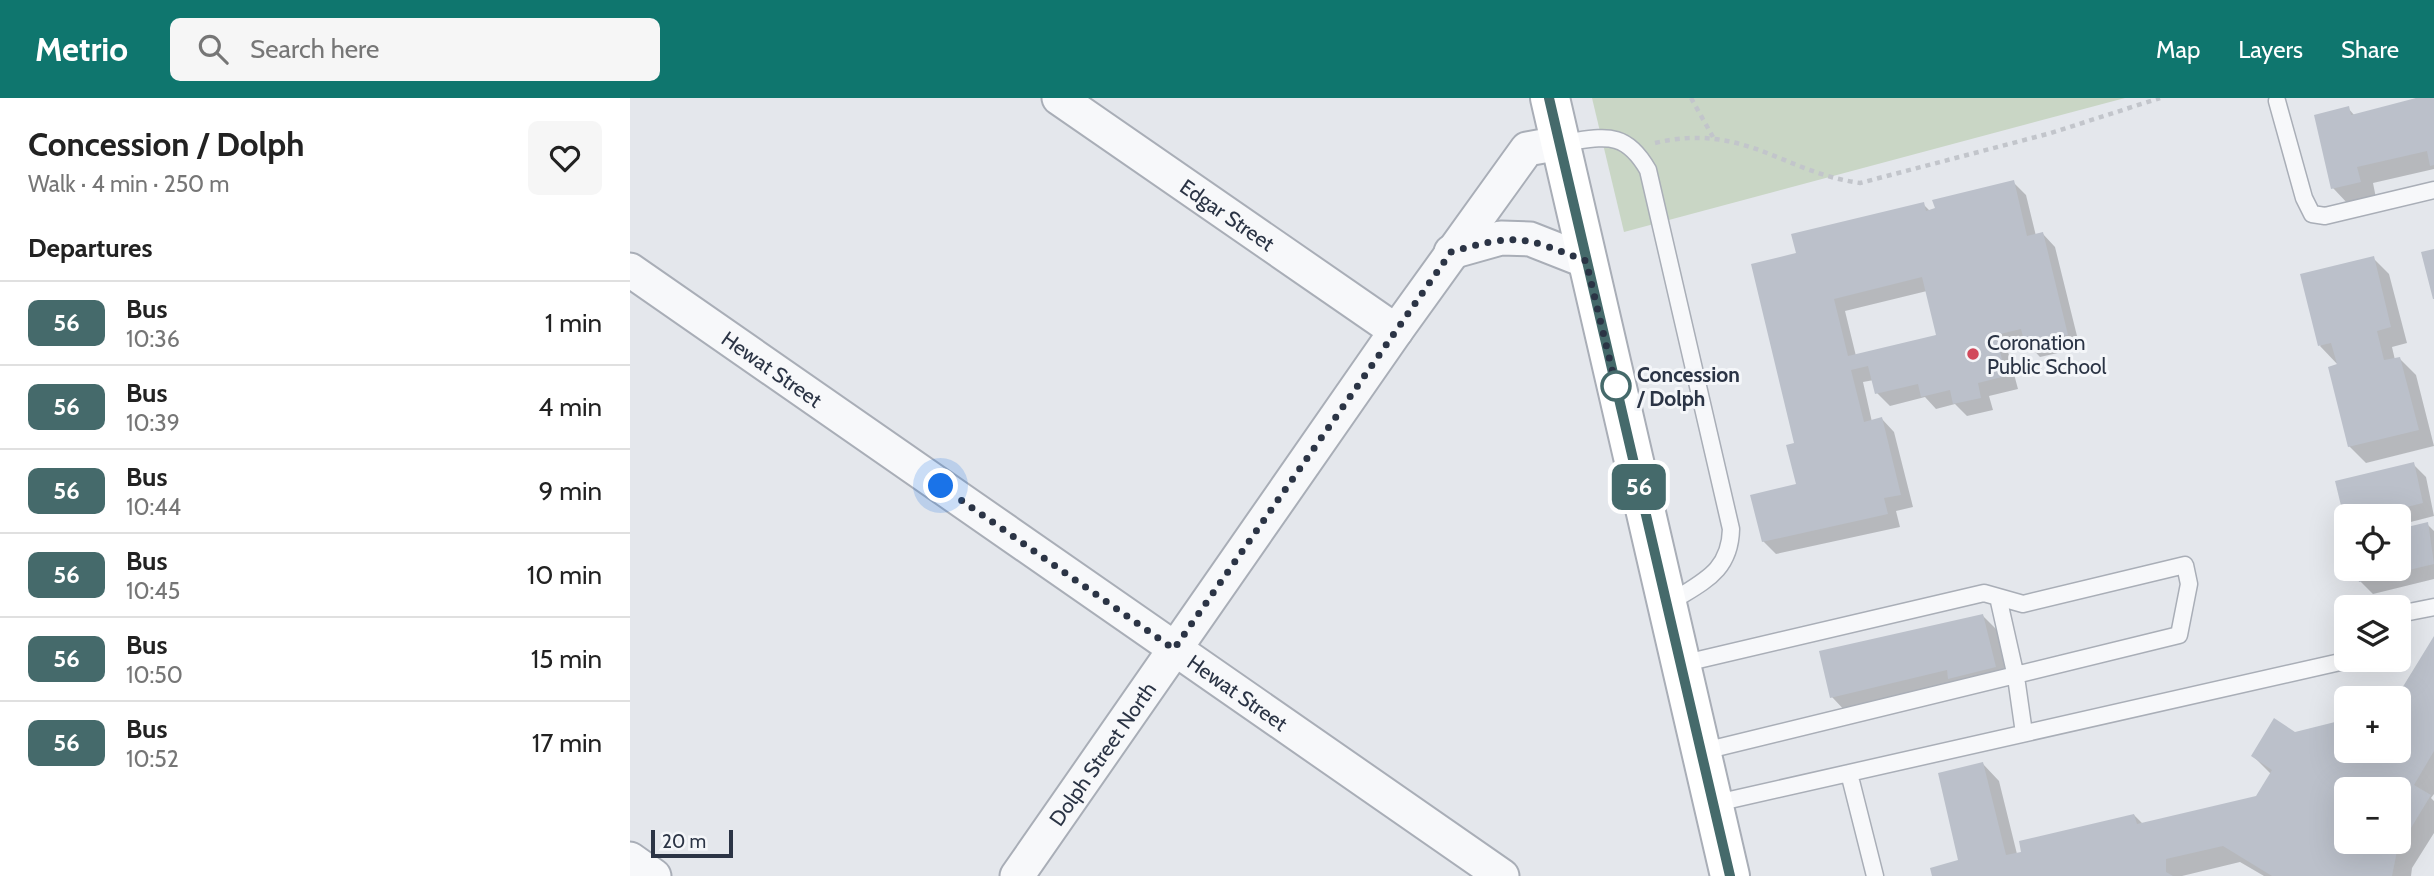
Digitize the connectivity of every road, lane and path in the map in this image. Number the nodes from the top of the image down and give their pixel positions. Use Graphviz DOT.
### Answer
graph roads {
  1 [pos="1059,98"];
  2 [pos="1550,98"];
  3 [pos="1691,98"];
  4 [pos="2160,98"];
  5 [pos="2277,102"];
  6 [pos="1713,137"];
  7 [pos="1560,143"];
  8 [pos="1654,143"];
  9 [pos="2434,190"];
  10 [pos="1451,252"];
  11 [pos="1586,261"];
  12 [pos="630,270"];
  13 [pos="1396,331"];
  14 [pos="1998,597"];
  15 [pos="1666,606"];
  16 [pos="2434,607"];
  17 [pos="2411,612"];
  18 [pos="1174,649"];
  19 [pos="2334,663"];
  20 [pos="1680,665"];
  21 [pos="2017,677"];
  22 [pos="2024,733"];
  23 [pos="1700,752"];
  24 [pos="1849,773"];
  25 [pos="1712,804"];
  26 [pos="630,859"];
  27 [pos="654,876"];
  28 [pos="1017,876"];
  29 [pos="1502,876"];
  30 [pos="1730,876"];
  31 [pos="1875,876"];
  1 -- 13 [label="street, Edgar Street"];
  2 -- 7 [label="main road"];
  3 -- 6 [label="path"];
  4 -- 6 [label="path"];
  5 -- 9 [label="lane"];
  6 -- 8 [label="path"];
  7 -- 10 [label="street, Dolph Street North"];
  7 -- 11 [label="main road"];
  7 -- 15 [label="lane"];
  10 -- 11 [label="street"];
  10 -- 13 [label="street, Dolph Street North"];
  11 -- 15 [label="main road"];
  12 -- 18 [label="street, Hewat Street"];
  13 -- 18 [label="street, Dolph Street North"];
  14 -- 20 [label="lane"];
  14 -- 21 [label="lane"];
  14 -- 21 [label="lane"];
  15 -- 20 [label="main road"];
  16 -- 17 [label="lane"];
  18 -- 28 [label="street, Dolph Street North"];
  18 -- 29 [label="street, Hewat Street"];
  19 -- 22 [label="lane"];
  20 -- 23 [label="main road"];
  21 -- 22 [label="lane"];
  21 -- 23 [label="lane"];
  22 -- 24 [label="lane"];
  23 -- 25 [label="main road"];
  24 -- 25 [label="lane"];
  24 -- 31 [label="lane"];
  25 -- 30 [label="main road"];
  26 -- 27 [label="street"];
}
